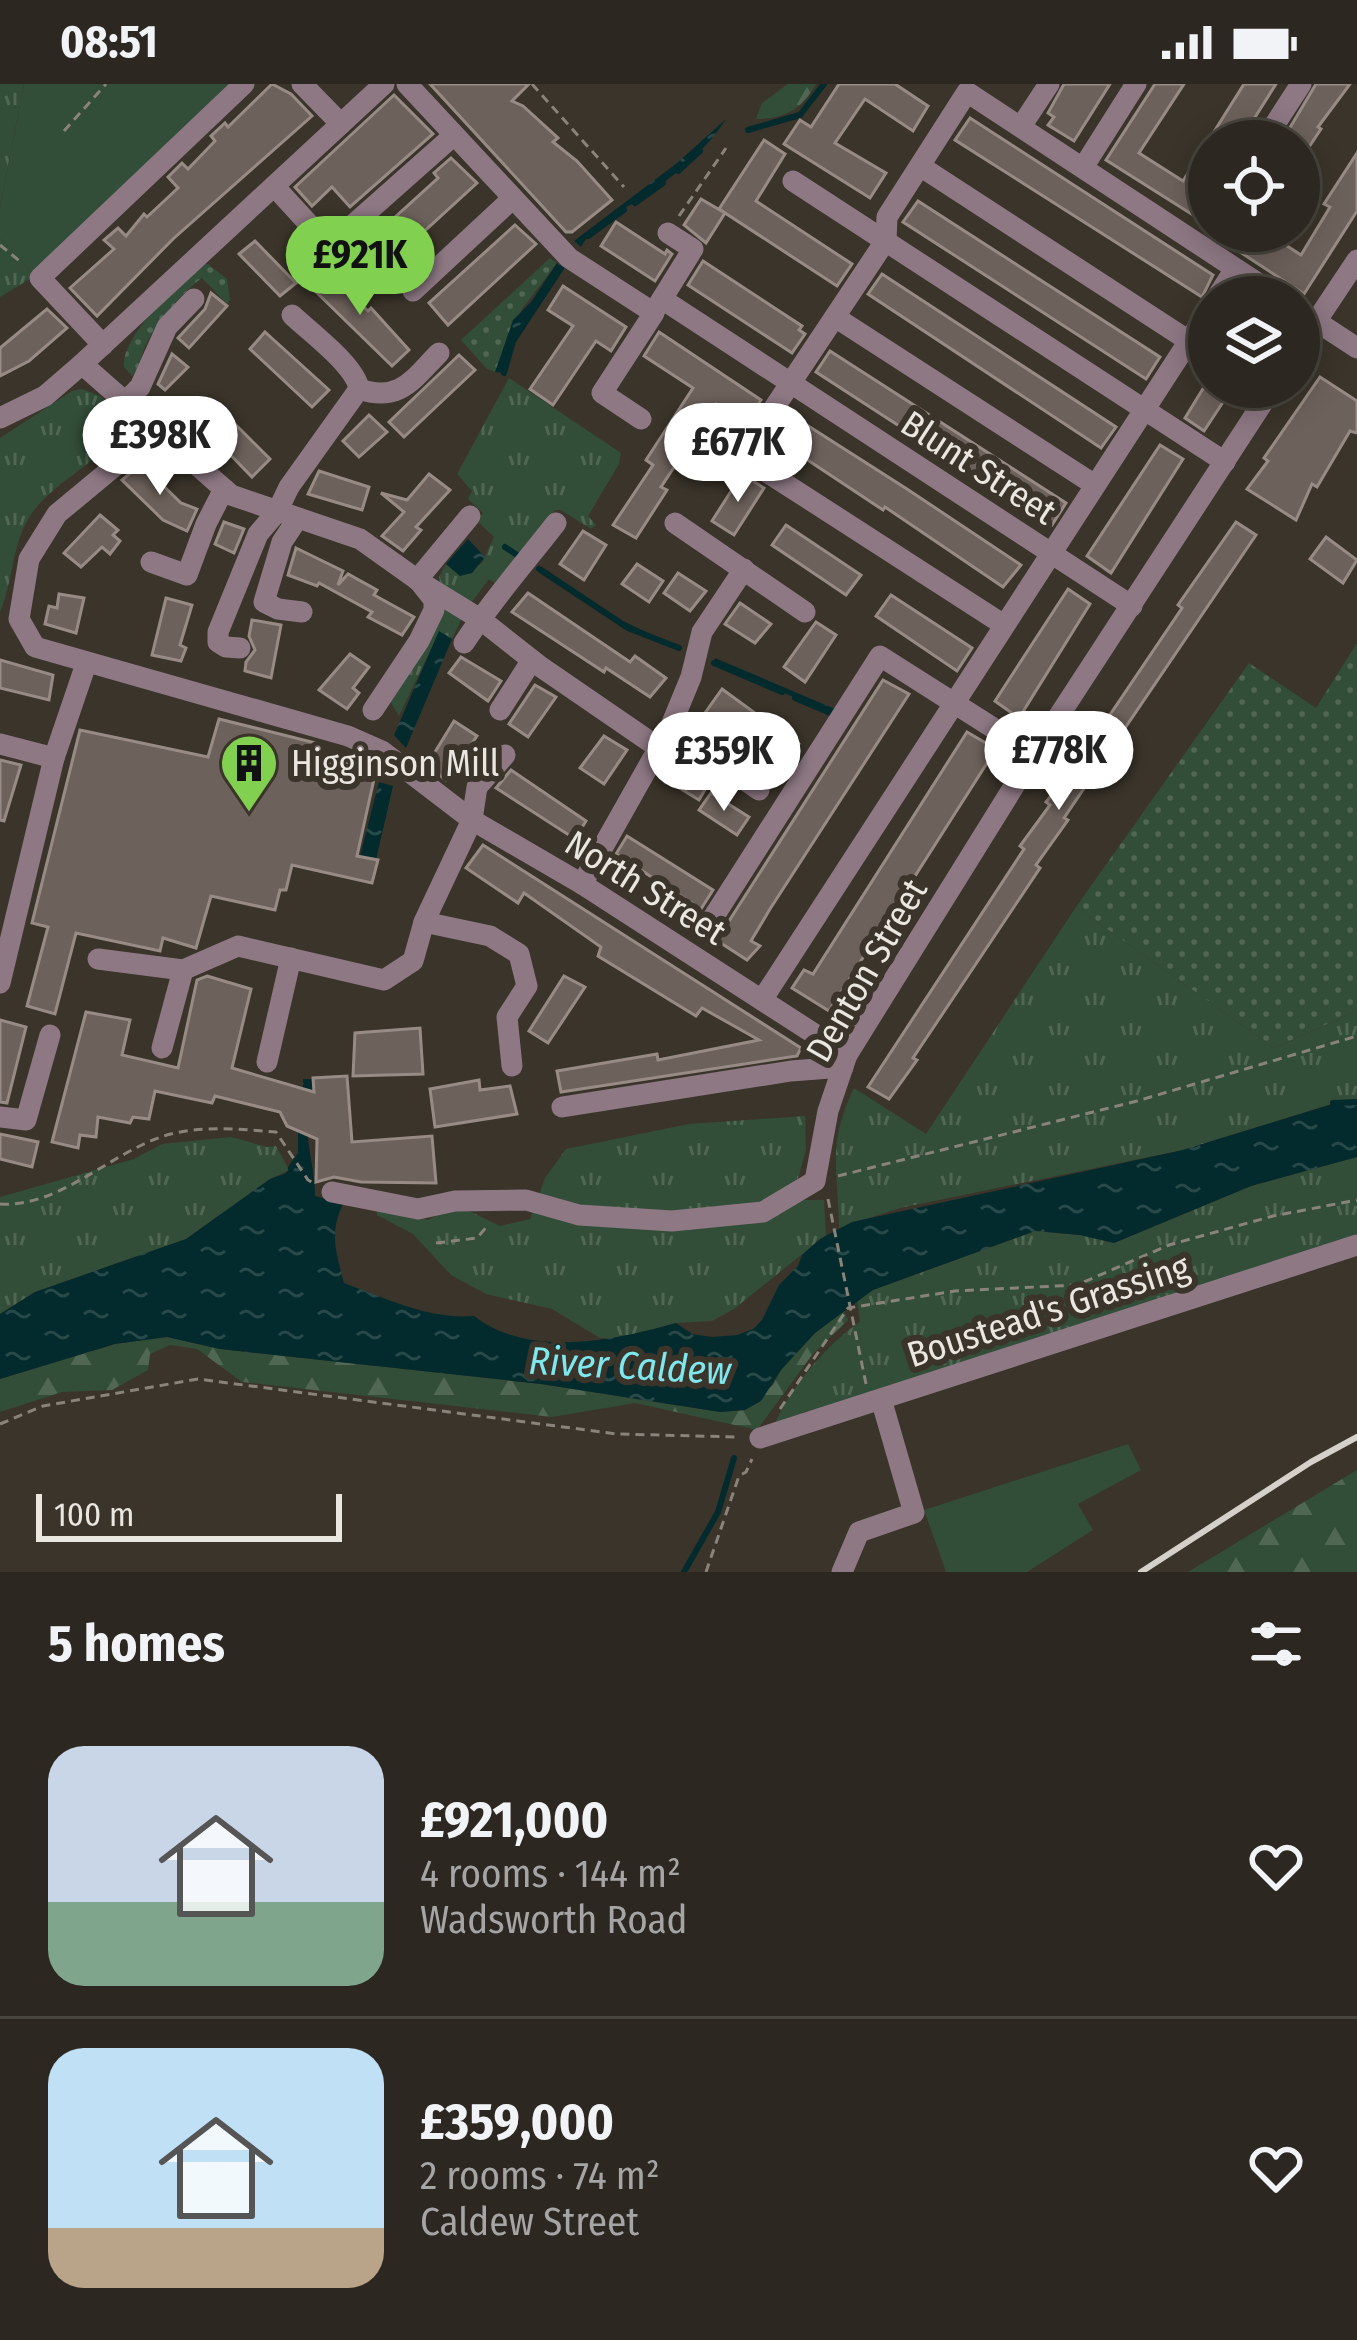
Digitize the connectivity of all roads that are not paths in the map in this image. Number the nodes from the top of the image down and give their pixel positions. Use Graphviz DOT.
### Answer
graph roads {
  1 [pos="244,84"];
  2 [pos="302,84"];
  3 [pos="384,84"];
  4 [pos="407,84"];
  5 [pos="1048,84"];
  6 [pos="1136,84"];
  7 [pos="1301,84"];
  8 [pos="1278,120"];
  9 [pos="340,124"];
  10 [pos="1022,125"];
  11 [pos="453,136"];
  12 [pos="920,166"];
  13 [pos="1084,166"];
  14 [pos="793,181"];
  15 [pos="274,186"];
  16 [pos="512,199"];
  17 [pos="1188,225"];
  18 [pos="668,232"];
  19 [pos="886,241"];
  20 [pos="1219,252"];
  21 [pos="1357,260"];
  22 [pos="1235,269"];
  23 [pos="1230,276"];
  24 [pos="1246,276"];
  25 [pos="413,291"];
  26 [pos="194,298"];
  27 [pos="1320,301"];
  28 [pos="662,306"];
  29 [pos="292,315"];
  30 [pos="835,316"];
  31 [pos="1320,324"];
  32 [pos="1188,340"];
  33 [pos="1188,343"];
  34 [pos="103,345"];
  35 [pos="1357,348"];
  36 [pos="440,353"];
  37 [pos="82,364"];
  38 [pos="789,384"];
  39 [pos="359,389"];
  40 [pos="125,402"];
  41 [pos="1260,408"];
  42 [pos="1143,412"];
  43 [pos="0,418"];
  44 [pos="641,419"];
  45 [pos="157,431"];
  46 [pos="1225,462"];
  47 [pos="1095,485"];
  48 [pos="224,489"];
  49 [pos="287,515"];
  50 [pos="470,516"];
  51 [pos="675,523"];
  52 [pos="555,537"];
  53 [pos="1051,553"];
  54 [pos="151,562"];
  55 [pos="744,569"];
  56 [pos="418,581"];
  57 [pos="1132,606"];
  58 [pos="302,611"];
  59 [pos="805,612"];
  60 [pos="480,619"];
  61 [pos="1004,625"];
  62 [pos="464,643"];
  63 [pos="240,648"];
  64 [pos="532,660"];
  65 [pos="86,664"];
  66 [pos="954,701"];
  67 [pos="374,710"];
  68 [pos="500,710"];
  69 [pos="664,738"];
  70 [pos="0,744"];
  71 [pos="1034,754"];
  72 [pos="505,755"];
  73 [pos="54,758"];
  74 [pos="759,790"];
  75 [pos="472,820"];
  76 [pos="583,884"];
  77 [pos="424,922"];
  78 [pos="709,924"];
  79 [pos="291,958"];
  80 [pos="98,959"];
  81 [pos="183,970"];
  82 [pos="0,983"];
  83 [pos="762,1000"];
  84 [pos="50,1035"];
  85 [pos="162,1048"];
  86 [pos="845,1060"];
  87 [pos="267,1062"];
  88 [pos="512,1066"];
  89 [pos="562,1107"];
  90 [pos="0,1117"];
  91 [pos="332,1192"];
  92 [pos="1357,1246"];
  93 [pos="876,1400"];
  94 [pos="760,1438"];
  95 [pos="842,1572"];
  1 -- 34 [label="street"];
  2 -- 9 [label="street"];
  3 -- 9 [label="street"];
  4 -- 11 [label="street, Blunt Street"];
  5 -- 10 [label="street"];
  6 -- 13 [label="street"];
  7 -- 8 [label="street"];
  9 -- 15 [label="street"];
  10 -- 12 [label="street"];
  10 -- 13 [label="street"];
  11 -- 15 [label="street"];
  11 -- 16 [label="street, Blunt Street"];
  12 -- 19 [label="street"];
  12 -- 32 [label="street"];
  13 -- 17 [label="street"];
  14 -- 19 [label="street"];
  15 -- 34 [label="street"];
  16 -- 25 [label="street"];
  16 -- 28 [label="street, Blunt Street"];
  18 -- 28 [label="street"];
  19 -- 30 [label="street"];
  19 -- 42 [label="street"];
  20 -- 22 [label="street"];
  21 -- 27 [label="street"];
  22 -- 23 [label="street"];
  22 -- 24 [label="street"];
  26 -- 40 [label="street"];
  28 -- 38 [label="street, Blunt Street"];
  28 -- 44 [label="street"];
  29 -- 39 [label="street"];
  30 -- 38 [label="street"];
  30 -- 47 [label="street"];
  31 -- 35 [label="street"];
  33 -- 42 [label="street"];
  34 -- 37 [label="street"];
  36 -- 39 [label="street"];
  37 -- 40 [label="street"];
  37 -- 43 [label="street"];
  38 -- 53 [label="street, Blunt Street"];
  38 -- 61 [label="street"];
  39 -- 49 [label="street"];
  40 -- 45 [label="street"];
  41 -- 46 [label="street, Denton Street"];
  42 -- 46 [label="street"];
  42 -- 47 [label="street"];
  45 -- 48 [label="street"];
  45 -- 65 [label="street, North Street"];
  46 -- 57 [label="street, Denton Street"];
  47 -- 53 [label="street"];
  48 -- 49 [label="street"];
  48 -- 54 [label="street"];
  49 -- 56 [label="street"];
  49 -- 58 [label="street"];
  49 -- 63 [label="street"];
  50 -- 56 [label="street"];
  51 -- 55 [label="street"];
  52 -- 60 [label="street"];
  53 -- 57 [label="street, Blunt Street"];
  53 -- 61 [label="street"];
  55 -- 59 [label="street"];
  55 -- 69 [label="street"];
  56 -- 60 [label="street"];
  56 -- 67 [label="street"];
  57 -- 71 [label="street, Denton Street"];
  60 -- 62 [label="street"];
  60 -- 64 [label="street"];
  61 -- 66 [label="street"];
  64 -- 68 [label="street"];
  64 -- 69 [label="street"];
  65 -- 73 [label="street"];
  65 -- 75 [label="street, North Street"];
  66 -- 71 [label="street"];
  66 -- 78 [label="street"];
  66 -- 83 [label="street"];
  69 -- 74 [label="street"];
  69 -- 76 [label="street"];
  70 -- 73 [label="street"];
  71 -- 86 [label="street, Denton Street"];
  72 -- 75 [label="street"];
  73 -- 82 [label="street"];
  75 -- 76 [label="street, North Street"];
  75 -- 77 [label="street"];
  76 -- 83 [label="street, North Street"];
  77 -- 79 [label="street"];
  77 -- 88 [label="street"];
  79 -- 81 [label="street"];
  79 -- 87 [label="street"];
  80 -- 81 [label="street"];
  81 -- 85 [label="street"];
  83 -- 86 [label="street, North Street"];
  84 -- 90 [label="street"];
  86 -- 89 [label="street"];
  86 -- 91 [label="street, Denton Street"];
  92 -- 93 [label="street, Boustead's Grassing"];
  93 -- 94 [label="street, Boustead's Grassing"];
  93 -- 95 [label="street"];
}
